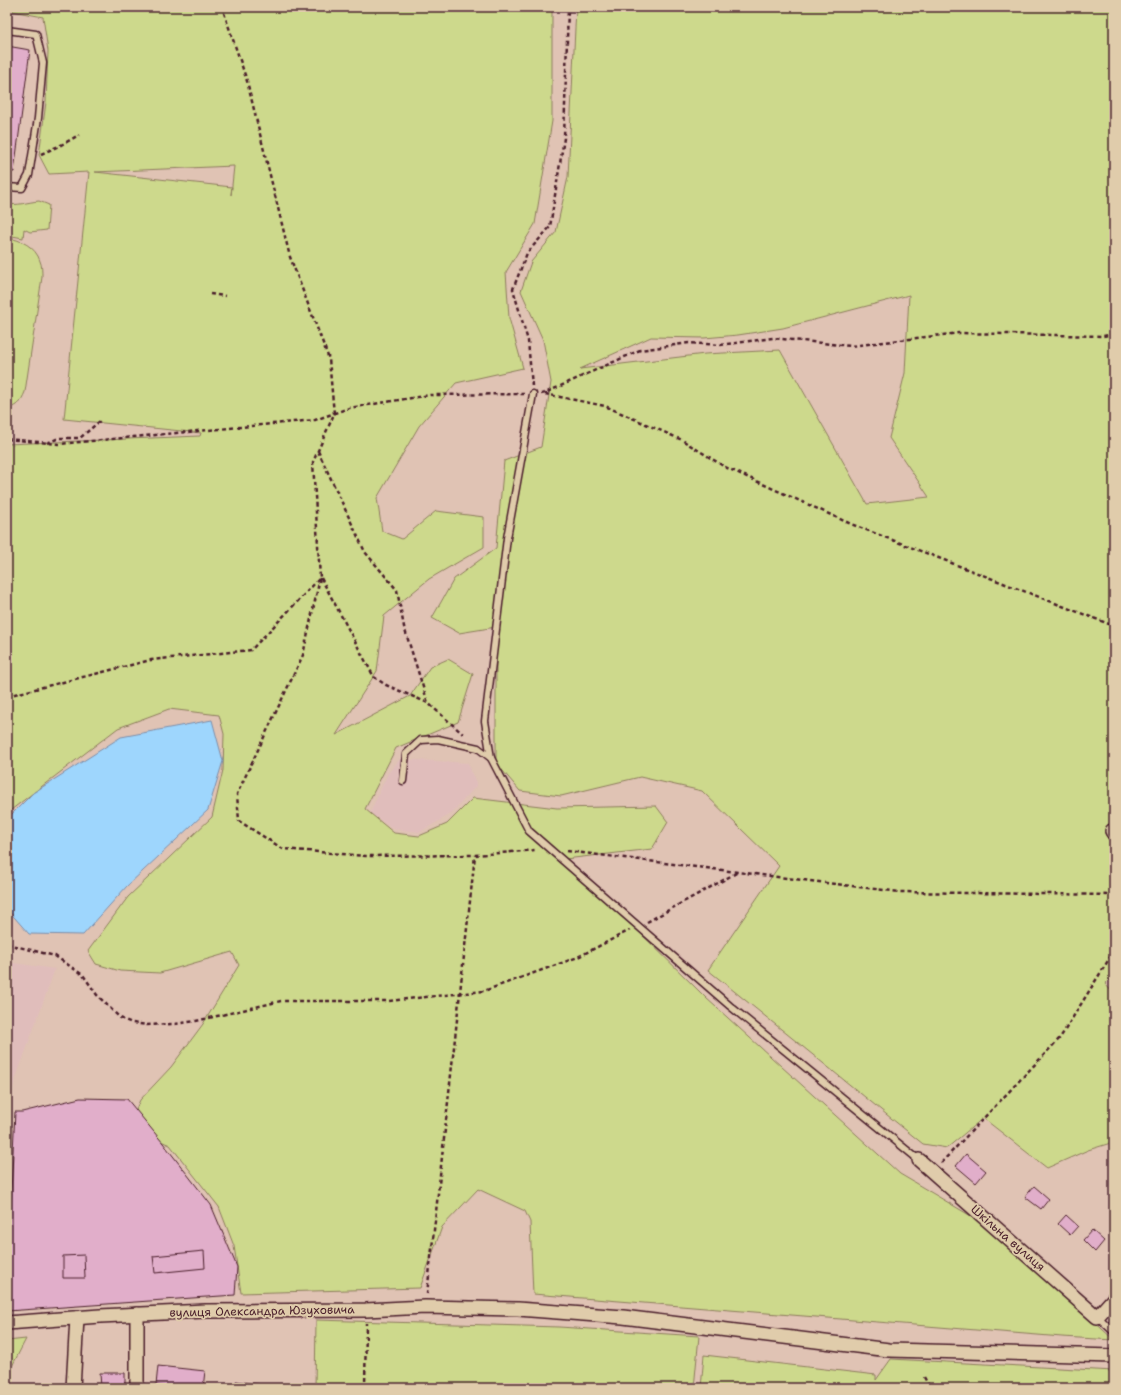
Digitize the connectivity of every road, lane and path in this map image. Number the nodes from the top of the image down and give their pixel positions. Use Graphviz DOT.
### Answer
graph roads {
  1 [pos="222,7"];
  2 [pos="568,7"];
  3 [pos="7,30"];
  4 [pos="79,135"];
  5 [pos="32,158"];
  6 [pos="7,187"];
  7 [pos="210,294"];
  8 [pos="225,296"];
  9 [pos="1114,334"];
  10 [pos="533,394"];
  11 [pos="545,394"];
  12 [pos="334,414"];
  13 [pos="101,420"];
  14 [pos="7,439"];
  15 [pos="46,443"];
  16 [pos="318,451"];
  17 [pos="320,578"];
  18 [pos="1114,626"];
  19 [pos="7,696"];
  20 [pos="428,703"];
  21 [pos="478,748"];
  22 [pos="491,758"];
  23 [pos="403,781"];
  24 [pos="550,849"];
  25 [pos="475,855"];
  26 [pos="738,872"];
  27 [pos="1114,895"];
  28 [pos="638,926"];
  29 [pos="7,944"];
  30 [pos="1114,951"];
  31 [pos="460,993"];
  32 [pos="919,1160"];
  33 [pos="933,1172"];
  34 [pos="1114,1293"];
  35 [pos="1114,1298"];
  36 [pos="425,1307"];
  37 [pos="366,1310"];
  38 [pos="137,1314"];
  39 [pos="1096,1317"];
  40 [pos="77,1318"];
  41 [pos="7,1323"];
  42 [pos="1114,1332"];
  43 [pos="1114,1356"];
  44 [pos="924,1377"];
  45 [pos="73,1388"];
  46 [pos="137,1388"];
  47 [pos="366,1388"];
  48 [pos="930,1388"];
  1 -- 12 [label="path"];
  2 -- 10 [label="path"];
  3 -- 5 [label="lane"];
  4 -- 5 [label="path"];
  5 -- 6 [label="lane"];
  7 -- 8 [label="path"];
  9 -- 11 [label="path"];
  10 -- 11 [label="path"];
  10 -- 12 [label="path"];
  10 -- 22 [label="lane"];
  11 -- 18 [label="path"];
  12 -- 15 [label="path"];
  12 -- 16 [label="path"];
  13 -- 15 [label="path"];
  14 -- 15 [label="path"];
  16 -- 17 [label="path"];
  16 -- 20 [label="path"];
  17 -- 19 [label="path"];
  17 -- 20 [label="path"];
  17 -- 25 [label="path"];
  20 -- 21 [label="path"];
  21 -- 22 [label="lane"];
  21 -- 23 [label="lane"];
  22 -- 24 [label="lane"];
  24 -- 25 [label="path"];
  24 -- 26 [label="path"];
  24 -- 28 [label="lane"];
  25 -- 31 [label="path"];
  26 -- 27 [label="path"];
  26 -- 28 [label="path"];
  28 -- 31 [label="path"];
  28 -- 32 [label="lane"];
  29 -- 31 [label="path"];
  30 -- 33 [label="path"];
  31 -- 36 [label="path"];
  32 -- 33 [label="street, Шкільна вулиця"];
  33 -- 39 [label="street, Шкільна вулиця"];
  34 -- 39 [label="lane"];
  35 -- 39 [label="street"];
  36 -- 37 [label="street, вулиця Олександра Юзуховича"];
  36 -- 43 [label="street, вулиця Олександра Юзуховича"];
  37 -- 38 [label="street, вулиця Олександра Юзуховича"];
  37 -- 47 [label="path"];
  38 -- 40 [label="street, вулиця Олександра Юзуховича"];
  38 -- 46 [label="street"];
  39 -- 42 [label="lane"];
  40 -- 41 [label="street, вулиця Олександра Юзуховича"];
  40 -- 45 [label="street"];
  44 -- 48 [label="path"];
}
